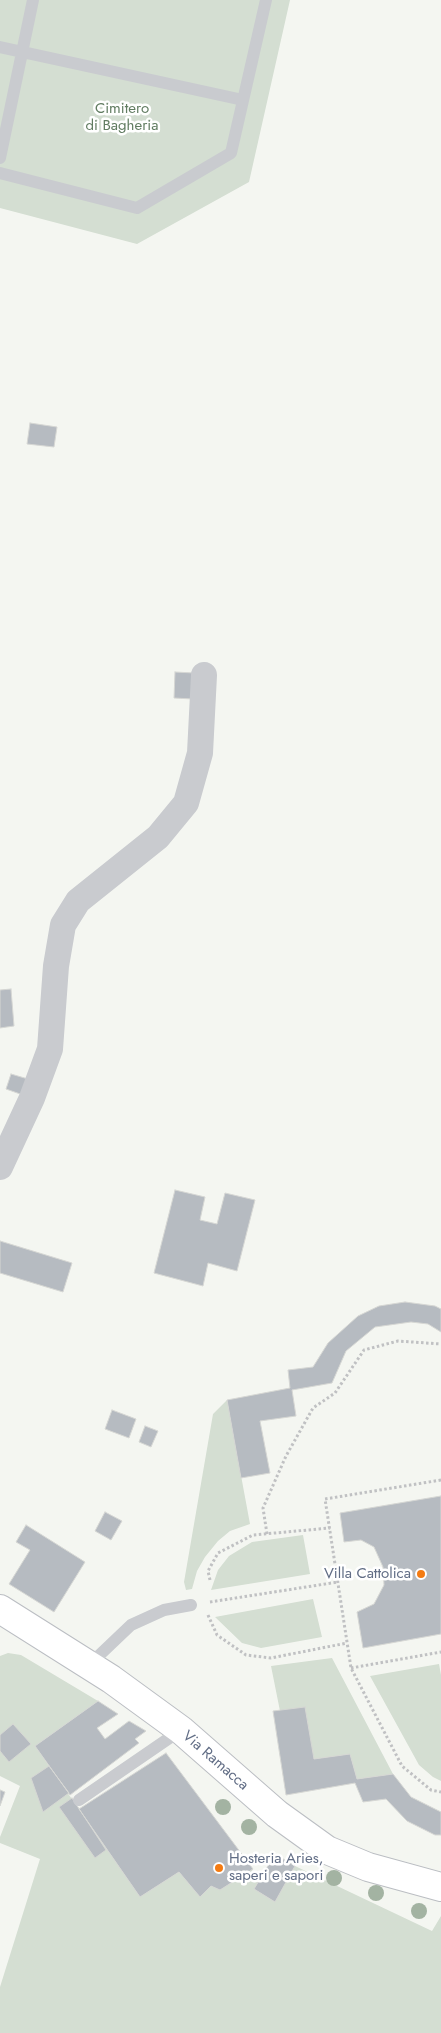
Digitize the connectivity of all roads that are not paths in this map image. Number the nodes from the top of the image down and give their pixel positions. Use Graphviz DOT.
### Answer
graph roads {
  1 [pos="33,0"];
  2 [pos="266,0"];
  3 [pos="0,47"];
  4 [pos="22,52"];
  5 [pos="243,100"];
  6 [pos="0,158"];
  7 [pos="0,172"];
  8 [pos="204,675"];
  9 [pos="0,1167"];
  10 [pos="191,1605"];
  11 [pos="0,1610"];
  12 [pos="89,1665"];
  13 [pos="181,1730"];
  14 [pos="79,1800"];
  15 [pos="441,1887"];
  1 -- 4 [label="lane"];
  2 -- 5 [label="lane"];
  3 -- 4 [label="lane"];
  4 -- 5 [label="lane"];
  4 -- 6 [label="lane"];
  5 -- 7 [label="lane"];
  8 -- 9 [label="street"];
  10 -- 12 [label="lane"];
  11 -- 12 [label="main road, Via Ramacca"];
  12 -- 13 [label="main road, Via Ramacca"];
  13 -- 14 [label="lane"];
  13 -- 15 [label="main road, Via Ramacca"];
}
